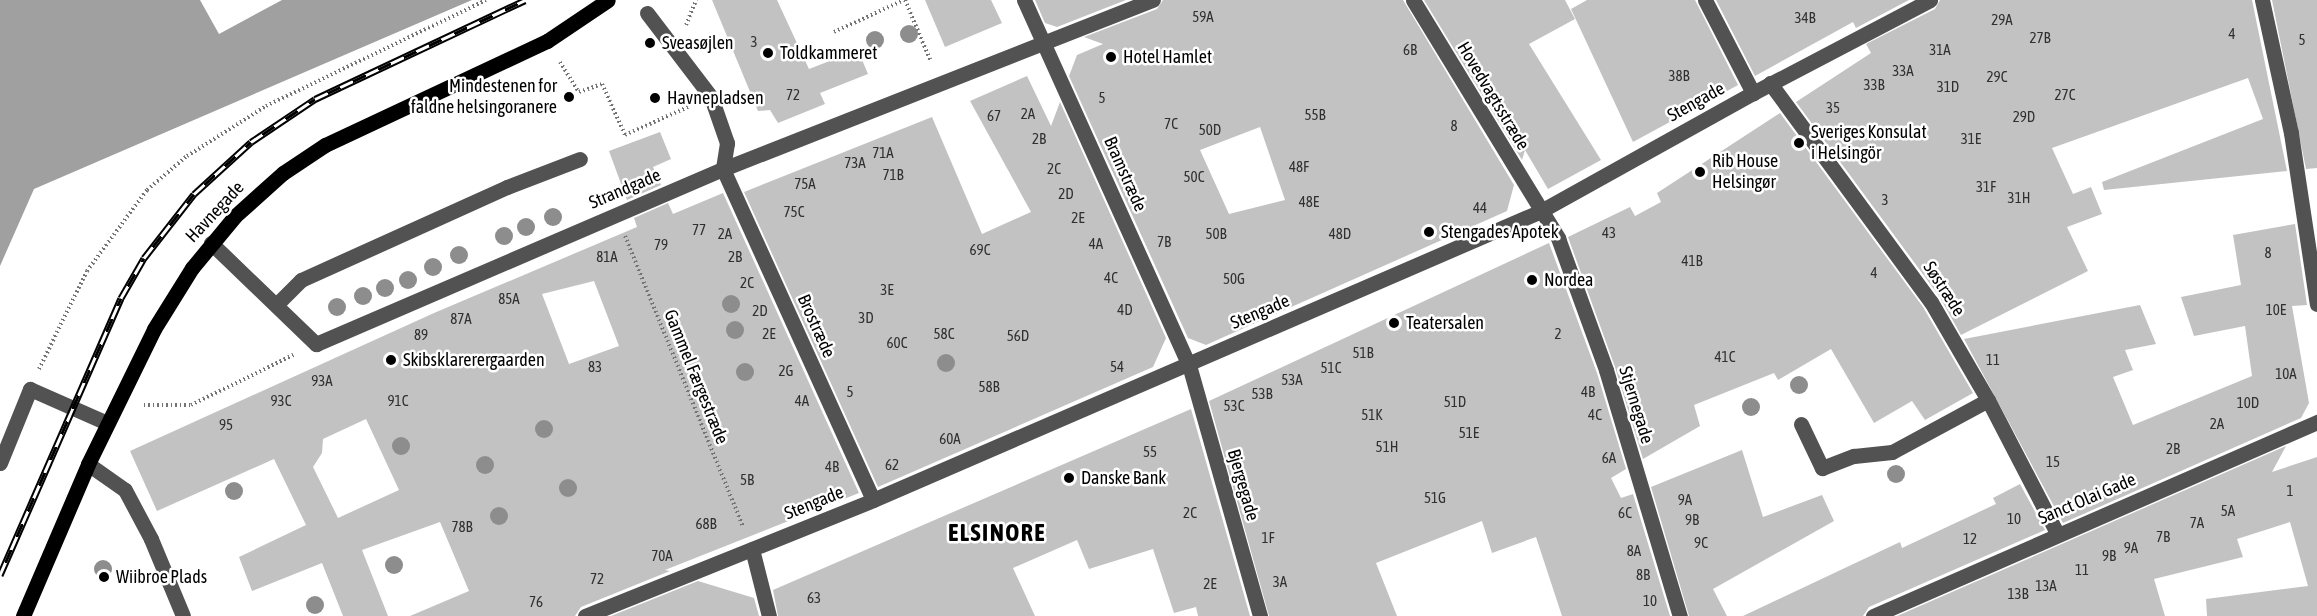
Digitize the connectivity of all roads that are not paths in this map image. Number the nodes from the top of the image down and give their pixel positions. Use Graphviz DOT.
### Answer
graph roads {
  1 [pos="608,0"];
  2 [pos="1024,0"];
  3 [pos="1153,0"];
  4 [pos="1413,0"];
  5 [pos="1705,0"];
  6 [pos="1930,0"];
  7 [pos="2262,0"];
  8 [pos="647,12"];
  9 [pos="1043,40"];
  10 [pos="1770,83"];
  11 [pos="1753,93"];
  12 [pos="580,159"];
  13 [pos="723,169"];
  14 [pos="1539,212"];
  15 [pos="211,243"];
  16 [pos="2317,303"];
  17 [pos="277,304"];
  18 [pos="1189,364"];
  19 [pos="1988,400"];
  20 [pos="2317,422"];
  21 [pos="107,423"];
  22 [pos="1801,424"];
  23 [pos="0,463"];
  24 [pos="88,464"];
  25 [pos="873,500"];
  26 [pos="2057,532"];
  27 [pos="752,549"];
  28 [pos="23,616"];
  29 [pos="183,616"];
  30 [pos="585,616"];
  31 [pos="769,616"];
  32 [pos="1260,616"];
  33 [pos="1680,616"];
  34 [pos="1874,616"];
  1 -- 15 [label="main road, Havnegade"];
  2 -- 9 [label="street, Bramstræde"];
  3 -- 9 [label="street, Strandgade"];
  4 -- 14 [label="street, Hovedvagtsstræde"];
  5 -- 11 [label="street"];
  6 -- 10 [label="street, Stengade"];
  7 -- 16 [label="street"];
  8 -- 13 [label="street"];
  9 -- 13 [label="street, Strandgade"];
  9 -- 18 [label="street, Bramstræde"];
  10 -- 11 [label="street, Stengade"];
  10 -- 19 [label="street, Søstræde"];
  11 -- 14 [label="street, Stengade"];
  12 -- 17 [label="street"];
  13 -- 17 [label="street, Strandgade"];
  13 -- 25 [label="street, Brostræde"];
  14 -- 18 [label="street, Stengade"];
  14 -- 33 [label="street, Stjernegade"];
  15 -- 17 [label="street"];
  15 -- 21 [label="main road, Havnegade"];
  18 -- 25 [label="street, Stengade"];
  18 -- 32 [label="street, Bjergegade"];
  19 -- 22 [label="street"];
  19 -- 26 [label="street, Søstræde"];
  20 -- 26 [label="street, Sanct Olai Gade"];
  21 -- 23 [label="street"];
  21 -- 24 [label="main road, Havnegade"];
  24 -- 28 [label="main road, Havnegade"];
  24 -- 29 [label="street"];
  25 -- 27 [label="street, Stengade"];
  26 -- 34 [label="street, Sanct Olai Gade"];
  27 -- 30 [label="street, Stengade"];
  27 -- 31 [label="street"];
}
